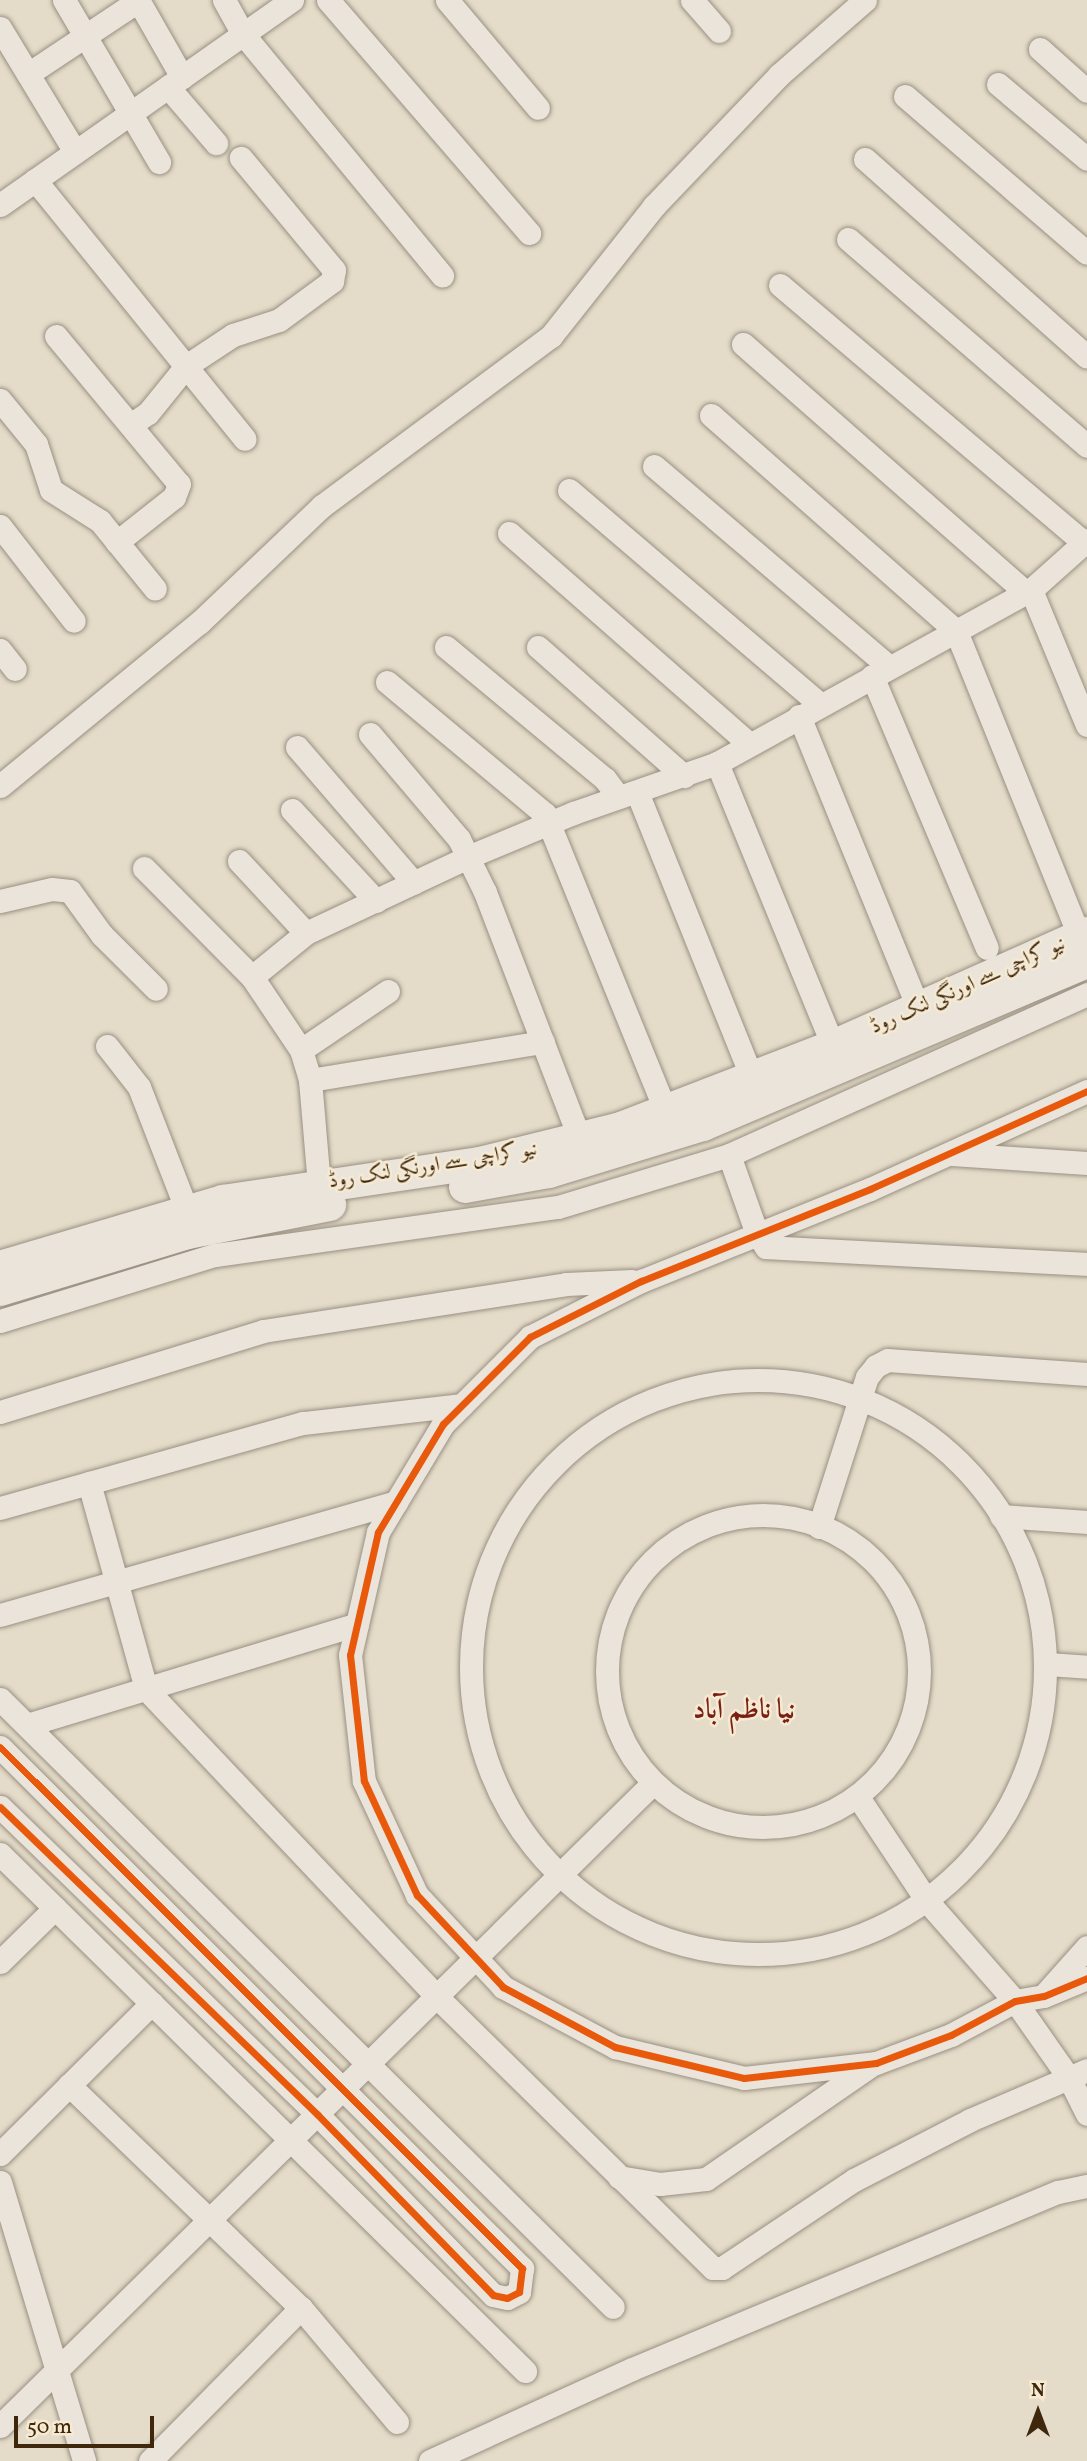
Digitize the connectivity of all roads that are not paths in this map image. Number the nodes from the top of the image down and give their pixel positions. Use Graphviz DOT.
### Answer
graph roads {
  1 [pos="64,0"];
  2 [pos="138,0"];
  3 [pos="224,0"];
  4 [pos="292,0"];
  5 [pos="328,0"];
  6 [pos="447,0"];
  7 [pos="692,0"];
  8 [pos="865,0"];
  9 [pos="0,28"];
  10 [pos="719,31"];
  11 [pos="243,34"];
  12 [pos="85,36"];
  13 [pos="1040,49"];
  14 [pos="28,74"];
  15 [pos="175,82"];
  16 [pos="998,84"];
  17 [pos="1087,91"];
  18 [pos="905,96"];
  19 [pos="538,108"];
  20 [pos="130,113"];
  21 [pos="216,143"];
  22 [pos="75,152"];
  23 [pos="241,158"];
  24 [pos="865,159"];
  25 [pos="1087,159"];
  26 [pos="159,162"];
  27 [pos="35,180"];
  28 [pos="0,205"];
  29 [pos="529,233"];
  30 [pos="848,239"];
  31 [pos="1087,253"];
  32 [pos="442,275"];
  33 [pos="780,285"];
  34 [pos="56,336"];
  35 [pos="743,344"];
  36 [pos="1087,358"];
  37 [pos="186,366"];
  38 [pos="0,400"];
  39 [pos="710,415"];
  40 [pos="132,424"];
  41 [pos="245,439"];
  42 [pos="1087,446"];
  43 [pos="654,466"];
  44 [pos="569,490"];
  45 [pos="0,526"];
  46 [pos="509,533"];
  47 [pos="1085,541"];
  48 [pos="117,542"];
  49 [pos="155,589"];
  50 [pos="1028,592"];
  51 [pos="74,621"];
  52 [pos="956,631"];
  53 [pos="446,647"];
  54 [pos="538,647"];
  55 [pos="0,650"];
  56 [pos="15,669"];
  57 [pos="881,672"];
  58 [pos="387,682"];
  59 [pos="820,704"];
  60 [pos="799,716"];
  61 [pos="1087,725"];
  62 [pos="370,734"];
  63 [pos="749,744"];
  64 [pos="297,747"];
  65 [pos="717,763"];
  66 [pos="684,776"];
  67 [pos="0,786"];
  68 [pos="628,794"];
  69 [pos="292,810"];
  70 [pos="551,822"];
  71 [pos="468,857"];
  72 [pos="239,861"];
  73 [pos="144,868"];
  74 [pos="414,883"];
  75 [pos="0,901"];
  76 [pos="376,901"];
  77 [pos="306,933"];
  78 [pos="987,948"];
  79 [pos="1077,957"];
  80 [pos="252,977"];
  81 [pos="156,989"];
  82 [pos="388,991"];
  83 [pos="918,1008"];
  84 [pos="543,1042"];
  85 [pos="107,1046"];
  86 [pos="833,1046"];
  87 [pos="301,1050"];
  88 [pos="752,1078"];
  89 [pos="310,1080"];
  90 [pos="1087,1091"];
  91 [pos="687,1113"];
  92 [pos="580,1140"];
  93 [pos="948,1154"];
  94 [pos="729,1156"];
  95 [pos="1087,1163"];
  96 [pos="319,1185"];
  97 [pos="187,1211"];
  98 [pos="757,1234"];
  99 [pos="1087,1264"];
  100 [pos="0,1266"];
  101 [pos="641,1280"];
  102 [pos="0,1290"];
  103 [pos="0,1321"];
  104 [pos="1087,1374"];
  105 [pos="860,1401"];
  106 [pos="462,1405"];
  107 [pos="0,1412"];
  108 [pos="89,1483"];
  109 [pos="396,1502"];
  110 [pos="0,1508"];
  111 [pos="1001,1516"];
  112 [pos="1087,1522"];
  113 [pos="819,1527"];
  114 [pos="116,1582"];
  115 [pos="0,1615"];
  116 [pos="357,1624"];
  117 [pos="1048,1664"];
  118 [pos="1087,1667"];
  119 [pos="146,1689"];
  120 [pos="0,1699"];
  121 [pos="27,1725"];
  122 [pos="0,1747"];
  123 [pos="653,1783"];
  124 [pos="858,1797"];
  125 [pos="0,1807"];
  126 [pos="0,1854"];
  127 [pos="558,1874"];
  128 [pos="928,1901"];
  129 [pos="54,1908"];
  130 [pos="1087,1947"];
  131 [pos="475,1958"];
  132 [pos="0,1962"];
  133 [pos="1087,1978"];
  134 [pos="1044,1996"];
  135 [pos="436,1997"];
  136 [pos="1015,2001"];
  137 [pos="152,2003"];
  138 [pos="369,2063"];
  139 [pos="876,2063"];
  140 [pos="1078,2074"];
  141 [pos="69,2085"];
  142 [pos="342,2089"];
  143 [pos="317,2114"];
  144 [pos="1087,2114"];
  145 [pos="291,2140"];
  146 [pos="0,2154"];
  147 [pos="619,2177"];
  148 [pos="0,2182"];
  149 [pos="1087,2186"];
  150 [pos="209,2220"];
  151 [pos="613,2307"];
  152 [pos="300,2308"];
  153 [pos="58,2370"];
  154 [pos="525,2371"];
  155 [pos="397,2422"];
  156 [pos="0,2426"];
  157 [pos="84,2461"];
  158 [pos="150,2461"];
  159 [pos="430,2461"];
  1 -- 12 [label="street"];
  2 -- 12 [label="street"];
  2 -- 15 [label="street"];
  3 -- 11 [label="street"];
  4 -- 11 [label="street"];
  5 -- 29 [label="street"];
  6 -- 19 [label="street"];
  7 -- 10 [label="street"];
  8 -- 67 [label="street"];
  9 -- 14 [label="street"];
  11 -- 15 [label="street"];
  11 -- 32 [label="street"];
  12 -- 14 [label="street"];
  12 -- 20 [label="street"];
  13 -- 17 [label="street"];
  14 -- 22 [label="street"];
  15 -- 20 [label="street"];
  15 -- 21 [label="street"];
  16 -- 25 [label="street"];
  18 -- 31 [label="street"];
  20 -- 22 [label="street"];
  20 -- 26 [label="street"];
  22 -- 27 [label="street"];
  23 -- 37 [label="street"];
  24 -- 36 [label="street"];
  27 -- 28 [label="street"];
  27 -- 37 [label="street"];
  30 -- 42 [label="street"];
  33 -- 47 [label="street"];
  34 -- 40 [label="street"];
  35 -- 50 [label="street"];
  37 -- 40 [label="street"];
  37 -- 41 [label="street"];
  38 -- 48 [label="street"];
  39 -- 52 [label="street"];
  40 -- 48 [label="street"];
  43 -- 57 [label="street"];
  44 -- 59 [label="street"];
  45 -- 51 [label="street"];
  46 -- 63 [label="street"];
  47 -- 50 [label="street"];
  48 -- 49 [label="street"];
  50 -- 52 [label="street"];
  50 -- 61 [label="street"];
  52 -- 57 [label="street"];
  52 -- 79 [label="street"];
  53 -- 68 [label="street"];
  54 -- 66 [label="street"];
  55 -- 56 [label="street"];
  57 -- 59 [label="street"];
  57 -- 78 [label="street"];
  58 -- 70 [label="street"];
  59 -- 60 [label="street"];
  60 -- 63 [label="street"];
  60 -- 83 [label="street"];
  62 -- 71 [label="street"];
  63 -- 65 [label="street"];
  64 -- 74 [label="street"];
  65 -- 66 [label="street"];
  65 -- 86 [label="street"];
  66 -- 68 [label="street"];
  68 -- 70 [label="street"];
  68 -- 88 [label="street"];
  69 -- 76 [label="street"];
  70 -- 71 [label="street"];
  70 -- 91 [label="street"];
  71 -- 74 [label="street"];
  71 -- 84 [label="street"];
  72 -- 77 [label="street"];
  73 -- 80 [label="street"];
  74 -- 76 [label="street"];
  75 -- 81 [label="street"];
  76 -- 77 [label="street"];
  77 -- 80 [label="street"];
  79 -- 83 [label="street, نیو کراچی سے اورنگی لنک روڈ"];
  79 -- 91 [label="street, نیو کراچی سے اورنگی لنک روڈ"];
  79 -- 94 [label="street"];
  80 -- 87 [label="street"];
  82 -- 87 [label="street"];
  83 -- 86 [label="street, نیو کراچی سے اورنگی لنک روڈ"];
  84 -- 89 [label="street"];
  84 -- 92 [label="street"];
  85 -- 97 [label="street"];
  86 -- 88 [label="street, نیو کراچی سے اورنگی لنک روڈ"];
  87 -- 89 [label="street"];
  88 -- 91 [label="street, نیو کراچی سے اورنگی لنک روڈ"];
  89 -- 96 [label="street"];
  90 -- 93 [label="street"];
  91 -- 92 [label="street, نیو کراچی سے اورنگی لنک روڈ"];
  91 -- 102 [label="street, نیو کراچی سے اورنگی لنک روڈ"];
  92 -- 96 [label="street, نیو کراچی سے اورنگی لنک روڈ"];
  93 -- 95 [label="street"];
  93 -- 98 [label="street"];
  94 -- 98 [label="street"];
  94 -- 103 [label="street"];
  96 -- 97 [label="street, نیو کراچی سے اورنگی لنک روڈ"];
  97 -- 100 [label="street, نیو کراچی سے اورنگی لنک روڈ"];
  98 -- 99 [label="street"];
  98 -- 101 [label="street"];
  101 -- 106 [label="street"];
  101 -- 107 [label="street"];
  104 -- 105 [label="street"];
  105 -- 111 [label="street"];
  105 -- 113 [label="street"];
  105 -- 127 [label="street"];
  106 -- 108 [label="street"];
  106 -- 109 [label="street"];
  108 -- 110 [label="street"];
  108 -- 114 [label="street"];
  109 -- 114 [label="street"];
  109 -- 116 [label="street"];
  111 -- 112 [label="street"];
  111 -- 117 [label="street"];
  113 -- 123 [label="street"];
  113 -- 124 [label="street"];
  114 -- 115 [label="street"];
  114 -- 119 [label="street"];
  116 -- 119 [label="street"];
  116 -- 131 [label="street"];
  117 -- 118 [label="street"];
  117 -- 128 [label="street"];
  119 -- 121 [label="street"];
  119 -- 135 [label="street"];
  120 -- 121 [label="street"];
  121 -- 138 [label="street"];
  122 -- 142 [label="street"];
  123 -- 124 [label="street"];
  123 -- 127 [label="street"];
  124 -- 128 [label="street"];
  125 -- 143 [label="street"];
  126 -- 129 [label="street"];
  127 -- 128 [label="street"];
  127 -- 131 [label="street"];
  128 -- 136 [label="street"];
  129 -- 132 [label="street"];
  129 -- 137 [label="street"];
  130 -- 134 [label="street"];
  131 -- 135 [label="street"];
  131 -- 139 [label="street"];
  133 -- 134 [label="street"];
  134 -- 136 [label="street"];
  135 -- 138 [label="street"];
  135 -- 147 [label="street"];
  136 -- 139 [label="street"];
  136 -- 140 [label="street"];
  137 -- 141 [label="street"];
  137 -- 145 [label="street"];
  138 -- 142 [label="street"];
  138 -- 151 [label="street"];
  139 -- 147 [label="street"];
  140 -- 144 [label="street"];
  140 -- 147 [label="street"];
  141 -- 146 [label="street"];
  141 -- 150 [label="street"];
  142 -- 143 [label="street"];
  142 -- 143 [label="street"];
  143 -- 145 [label="street"];
  145 -- 150 [label="street"];
  145 -- 154 [label="street"];
  148 -- 153 [label="street"];
  149 -- 159 [label="street"];
  150 -- 152 [label="street"];
  150 -- 153 [label="street"];
  152 -- 155 [label="street"];
  152 -- 158 [label="street"];
  153 -- 156 [label="street"];
  153 -- 157 [label="street"];
}
